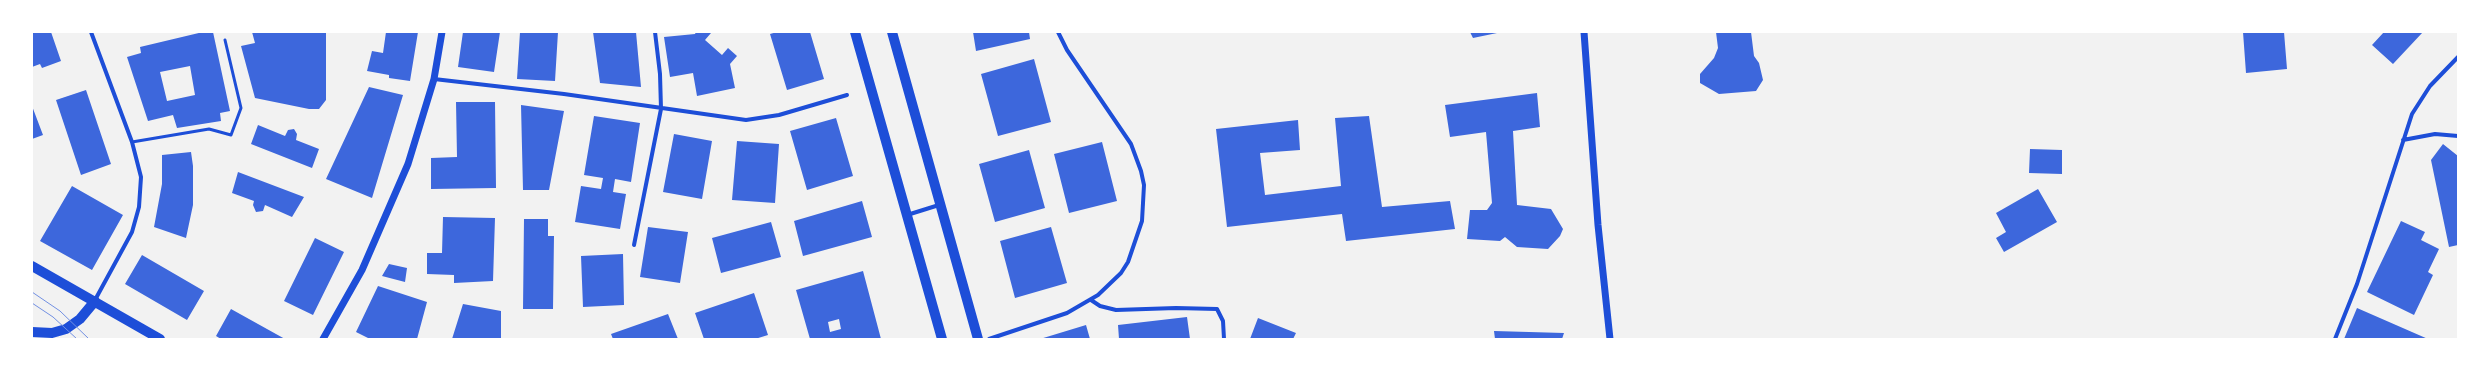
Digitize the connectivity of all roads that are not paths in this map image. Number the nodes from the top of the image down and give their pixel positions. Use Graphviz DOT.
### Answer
graph roads {
  1 [pos="91,32"];
  2 [pos="442,32"];
  3 [pos="655,32"];
  4 [pos="855,32"];
  5 [pos="892,32"];
  6 [pos="1058,32"];
  7 [pos="1584,32"];
  8 [pos="225,40"];
  9 [pos="2458,57"];
  10 [pos="434,80"];
  11 [pos="847,95"];
  12 [pos="661,109"];
  13 [pos="2458,136"];
  14 [pos="2403,140"];
  15 [pos="132,142"];
  16 [pos="940,205"];
  17 [pos="907,215"];
  18 [pos="634,245"];
  19 [pos="32,266"];
  20 [pos="1091,300"];
  21 [pos="95,301"];
  22 [pos="32,332"];
  23 [pos="160,339"];
  24 [pos="323,339"];
  25 [pos="942,339"];
  26 [pos="978,339"];
  27 [pos="989,339"];
  28 [pos="1224,339"];
  29 [pos="1610,339"];
  30 [pos="2335,339"];
  1 -- 15 [label="street"];
  2 -- 10 [label="street"];
  3 -- 12 [label="street"];
  4 -- 17 [label="main road"];
  5 -- 16 [label="main road"];
  6 -- 20 [label="street"];
  7 -- 29 [label="street"];
  8 -- 15 [label="lane"];
  9 -- 14 [label="street"];
  10 -- 12 [label="street"];
  10 -- 24 [label="street"];
  11 -- 12 [label="street"];
  12 -- 18 [label="street"];
  13 -- 14 [label="street"];
  14 -- 30 [label="street"];
  15 -- 21 [label="street"];
  16 -- 17 [label="street"];
  16 -- 26 [label="main road"];
  17 -- 25 [label="main road"];
  19 -- 21 [label="main road"];
  20 -- 27 [label="street"];
  20 -- 28 [label="street"];
  21 -- 22 [label="main road"];
  21 -- 23 [label="main road"];
}
